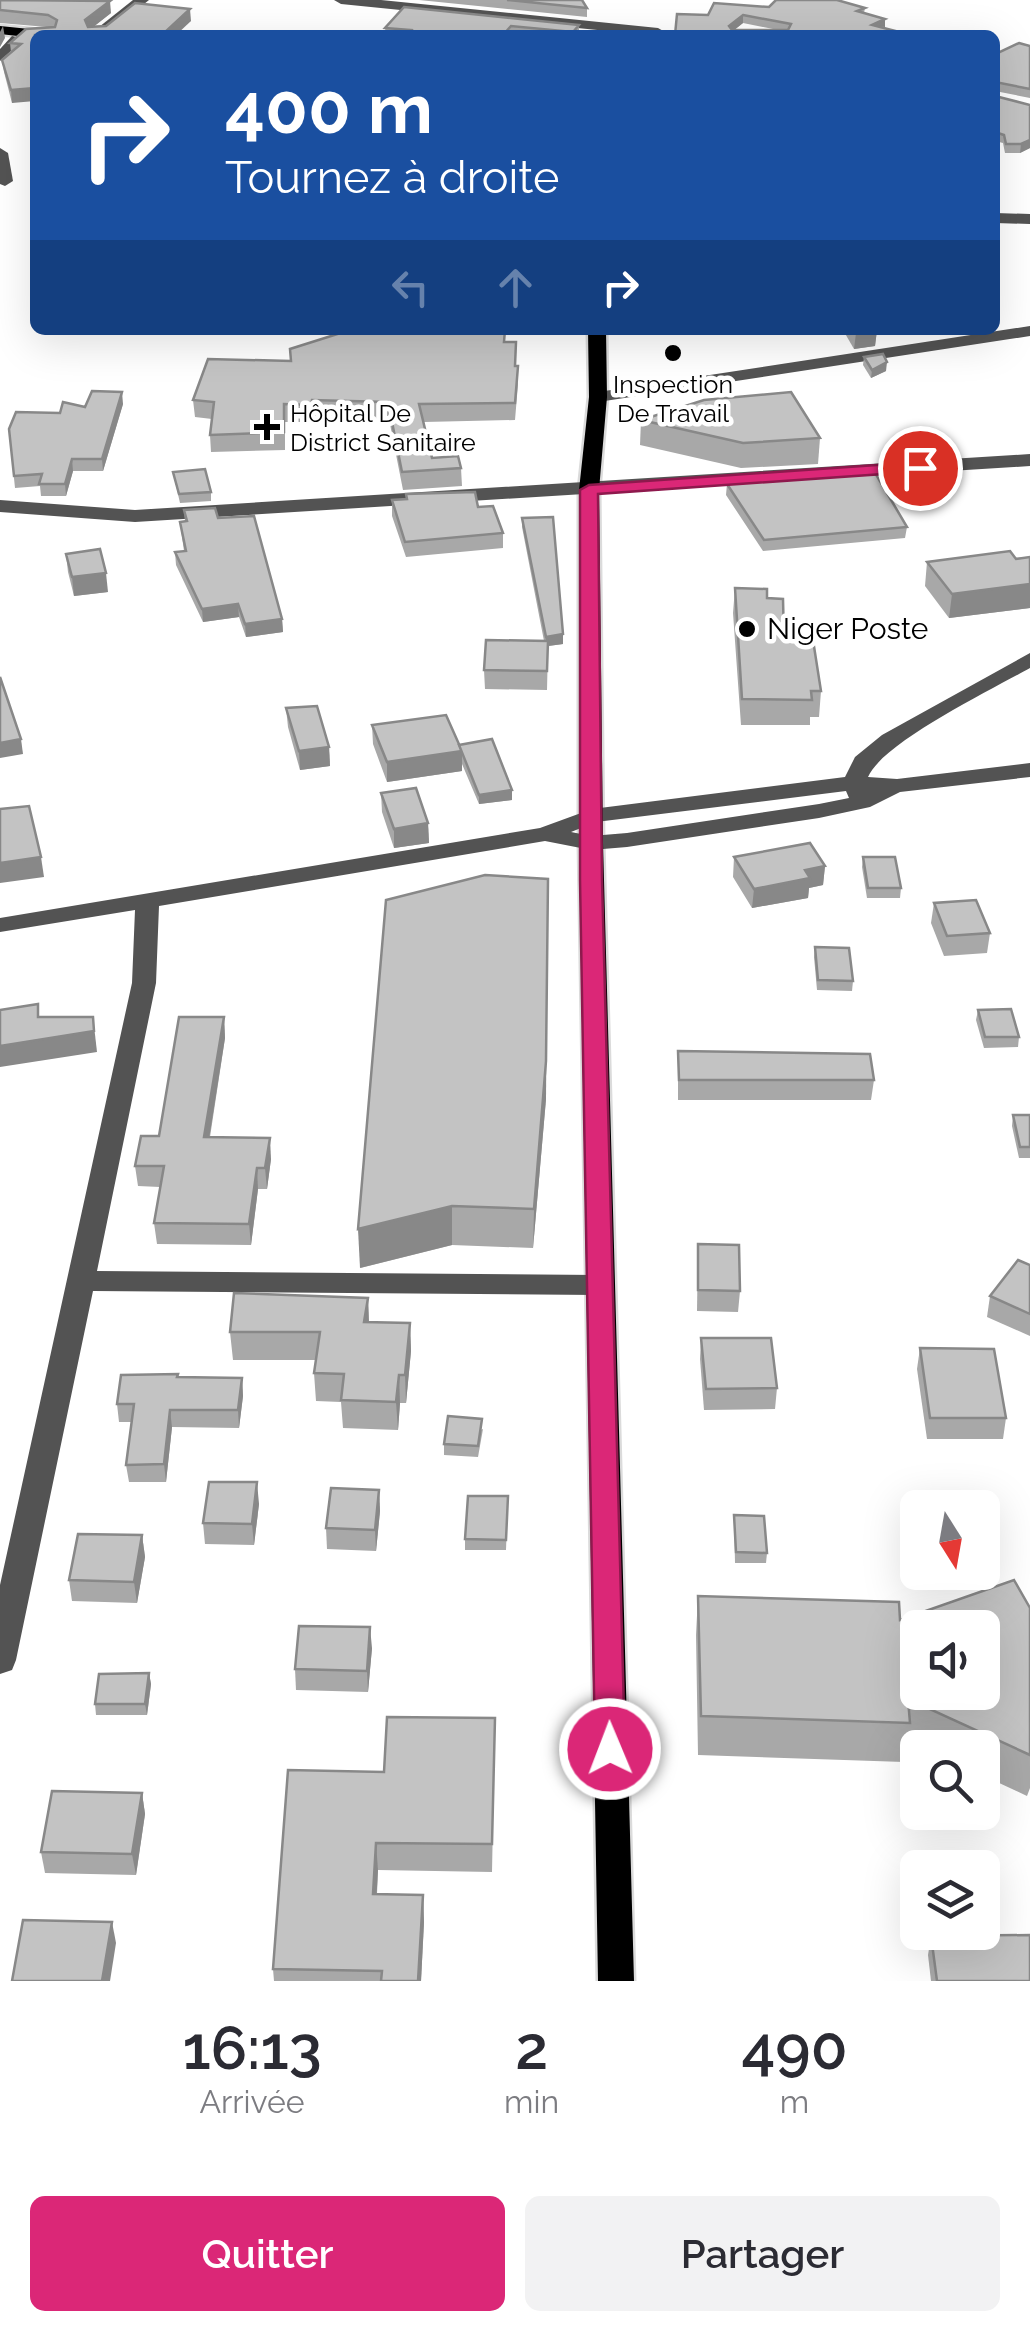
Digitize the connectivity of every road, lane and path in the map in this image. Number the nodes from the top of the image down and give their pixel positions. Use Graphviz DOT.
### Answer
graph roads {
  1 [pos="142,0"];
  2 [pos="340,0"];
  3 [pos="545,20"];
  4 [pos="103,30"];
  5 [pos="537,30"];
  6 [pos="639,30"];
  7 [pos="0,34"];
  8 [pos="30,35"];
  9 [pos="17,40"];
  10 [pos="30,41"];
  11 [pos="0,56"];
  12 [pos="0,153"];
  13 [pos="5,182"];
  14 [pos="1000,218"];
  15 [pos="1030,219"];
  16 [pos="1030,331"];
  17 [pos="597,335"];
  18 [pos="598,396"];
  19 [pos="1030,460"];
  20 [pos="589,490"];
  21 [pos="0,506"];
  22 [pos="1030,659"];
  23 [pos="1030,770"];
  24 [pos="858,792"];
  25 [pos="591,830"];
  26 [pos="147,898"];
  27 [pos="0,925"];
  28 [pos="81,1281"];
  29 [pos="598,1285"];
  30 [pos="0,1660"];
  31 [pos="616,1981"];
  1 -- 4 [label="street"];
  2 -- 3 [label="street"];
  3 -- 5 [label="street"];
  3 -- 6 [label="street"];
  7 -- 8 [label="main road"];
  7 -- 9 [label="main road"];
  9 -- 10 [label="main road"];
  9 -- 11 [label="street"];
  12 -- 13 [label="street"];
  14 -- 15 [label="street"];
  16 -- 18 [label="street"];
  17 -- 18 [label="main road"];
  18 -- 20 [label="main road"];
  19 -- 20 [label="street"];
  20 -- 21 [label="street"];
  20 -- 25 [label="main road"];
  22 -- 24 [label="street"];
  23 -- 24 [label="street"];
  24 -- 25 [label="street"];
  25 -- 26 [label="street"];
  25 -- 29 [label="main road"];
  26 -- 27 [label="street"];
  26 -- 28 [label="street"];
  28 -- 29 [label="street"];
  28 -- 30 [label="street"];
  29 -- 31 [label="main road"];
}
